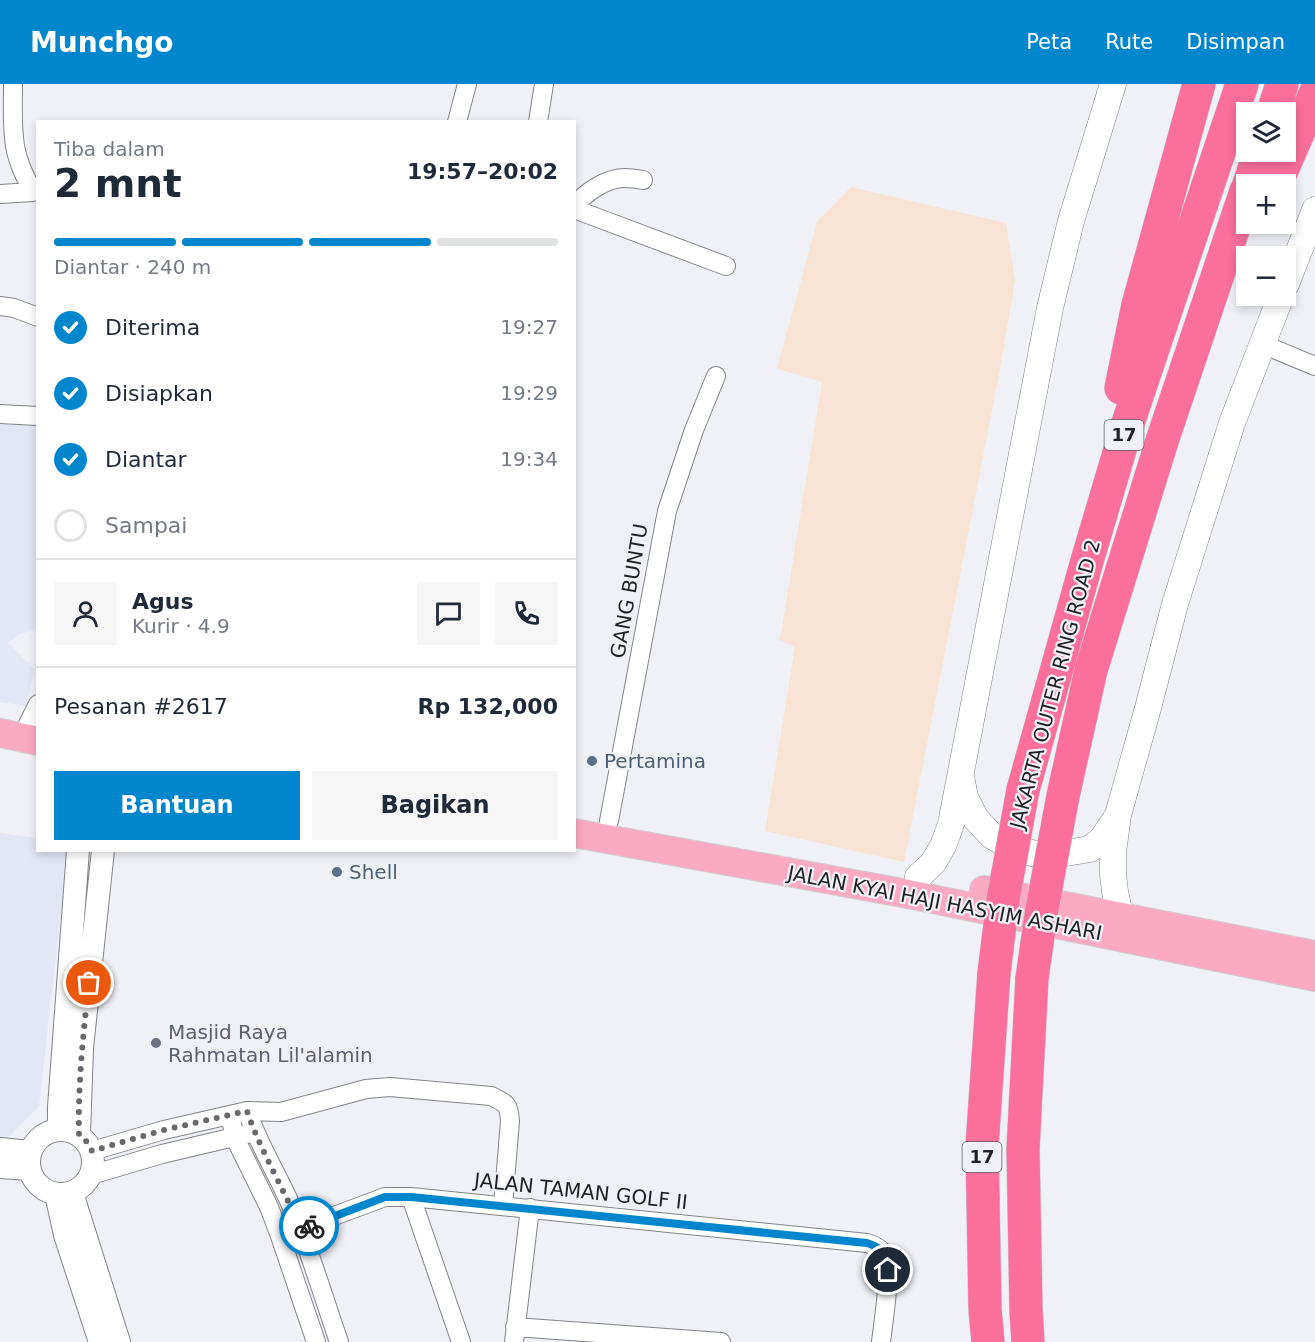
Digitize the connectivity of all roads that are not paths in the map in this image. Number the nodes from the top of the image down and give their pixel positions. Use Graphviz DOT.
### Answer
graph roads {
  1 [pos="6,84"];
  2 [pos="13,84"];
  3 [pos="467,84"];
  4 [pos="544,84"];
  5 [pos="1113,84"];
  6 [pos="1199,84"];
  7 [pos="1242,84"];
  8 [pos="1282,84"];
  9 [pos="0,85"];
  10 [pos="1315,94"];
  11 [pos="1276,102"];
  12 [pos="458,120"];
  13 [pos="538,120"];
  14 [pos="36,158"];
  15 [pos="18,159"];
  16 [pos="1280,174"];
  17 [pos="643,180"];
  18 [pos="0,194"];
  19 [pos="35,196"];
  20 [pos="576,204"];
  21 [pos="576,208"];
  22 [pos="1315,210"];
  23 [pos="1236,220"];
  24 [pos="1296,258"];
  25 [pos="726,267"];
  26 [pos="1236,285"];
  27 [pos="0,306"];
  28 [pos="1277,306"];
  29 [pos="36,316"];
  30 [pos="1262,344"];
  31 [pos="1315,366"];
  32 [pos="716,376"];
  33 [pos="0,414"];
  34 [pos="36,416"];
  35 [pos="1087,561"];
  36 [pos="1121,576"];
  37 [pos="0,718"];
  38 [pos="35,724"];
  39 [pos="0,733"];
  40 [pos="961,774"];
  41 [pos="1118,814"];
  42 [pos="587,825"];
  43 [pos="78,852"];
  44 [pos="103,852"];
  45 [pos="918,877"];
  46 [pos="1120,916"];
  47 [pos="1315,955"];
  48 [pos="1315,977"];
  49 [pos="281,1112"];
  50 [pos="238,1113"];
  51 [pos="254,1132"];
  52 [pos="140,1137"];
  53 [pos="235,1138"];
  54 [pos="77,1139"];
  55 [pos="0,1149"];
  56 [pos="146,1159"];
  57 [pos="29,1161"];
  58 [pos="0,1167"];
  59 [pos="91,1175"];
  60 [pos="64,1194"];
  61 [pos="411,1197"];
  62 [pos="503,1206"];
  63 [pos="530,1208"];
  64 [pos="300,1228"];
  65 [pos="280,1236"];
  66 [pos="515,1334"];
  67 [pos="100,1342"];
  68 [pos="119,1342"];
  69 [pos="316,1342"];
  70 [pos="339,1342"];
  71 [pos="461,1342"];
  72 [pos="721,1342"];
  73 [pos="881,1342"];
  74 [pos="988,1342"];
  75 [pos="1028,1342"];
  1 -- 9 [label="street"];
  2 -- 15 [label="street"];
  3 -- 12 [label="street"];
  4 -- 13 [label="street"];
  5 -- 40 [label="main road"];
  6 -- 35 [label="highway"];
  7 -- 35 [label="highway, JAKARTA OUTER RING ROAD 2 / 17"];
  8 -- 11 [label="highway"];
  10 -- 16 [label="highway"];
  14 -- 15 [label="street"];
  15 -- 19 [label="street"];
  17 -- 20 [label="street"];
  18 -- 19 [label="street"];
  21 -- 25 [label="street"];
  22 -- 24 [label="main road"];
  23 -- 36 [label="highway, JAKARTA OUTER RING ROAD 2 / 17"];
  26 -- 36 [label="highway"];
  27 -- 29 [label="street"];
  28 -- 30 [label="main road"];
  30 -- 31 [label="street"];
  30 -- 41 [label="main road"];
  32 -- 42 [label="street, GANG BUNTU"];
  33 -- 34 [label="street"];
  35 -- 74 [label="highway, JAKARTA OUTER RING ROAD 2 / 17, bridge"];
  36 -- 75 [label="highway, JAKARTA OUTER RING ROAD 2 / 17, bridge"];
  37 -- 38 [label="main road"];
  38 -- 39 [label="main road"];
  40 -- 41 [label="main road"];
  40 -- 45 [label="main road"];
  41 -- 46 [label="main road"];
  42 -- 45 [label="main road, JALAN KYAI HAJI HASYIM ASHARI"];
  42 -- 48 [label="main road, JALAN KYAI HAJI HASYIM ASHARI"];
  43 -- 54 [label="street"];
  44 -- 54 [label="street"];
  45 -- 46 [label="main road, JALAN KYAI HAJI HASYIM ASHARI"];
  46 -- 47 [label="main road, JALAN KYAI HAJI HASYIM ASHARI"];
  49 -- 50 [label="street"];
  49 -- 51 [label="street"];
  49 -- 62 [label="street"];
  50 -- 51 [label="street"];
  50 -- 52 [label="street"];
  50 -- 53 [label="street"];
  51 -- 53 [label="street"];
  51 -- 64 [label="street"];
  52 -- 54 [label="street"];
  52 -- 56 [label="street"];
  53 -- 56 [label="street"];
  53 -- 65 [label="street"];
  54 -- 57 [label="street"];
  54 -- 59 [label="street"];
  55 -- 57 [label="street"];
  56 -- 59 [label="street"];
  57 -- 58 [label="street"];
  57 -- 60 [label="street"];
  59 -- 60 [label="street"];
  60 -- 67 [label="street"];
  60 -- 68 [label="street"];
  61 -- 62 [label="street, JALAN TAMAN GOLF II"];
  61 -- 64 [label="street, JALAN TAMAN GOLF II"];
  61 -- 71 [label="street"];
  62 -- 63 [label="street, JALAN TAMAN GOLF II"];
  63 -- 66 [label="street"];
  63 -- 73 [label="street, JALAN TAMAN GOLF II"];
  64 -- 65 [label="street, JALAN TAMAN GOLF II"];
  64 -- 70 [label="street"];
  65 -- 69 [label="street"];
  66 -- 72 [label="street"];
}
